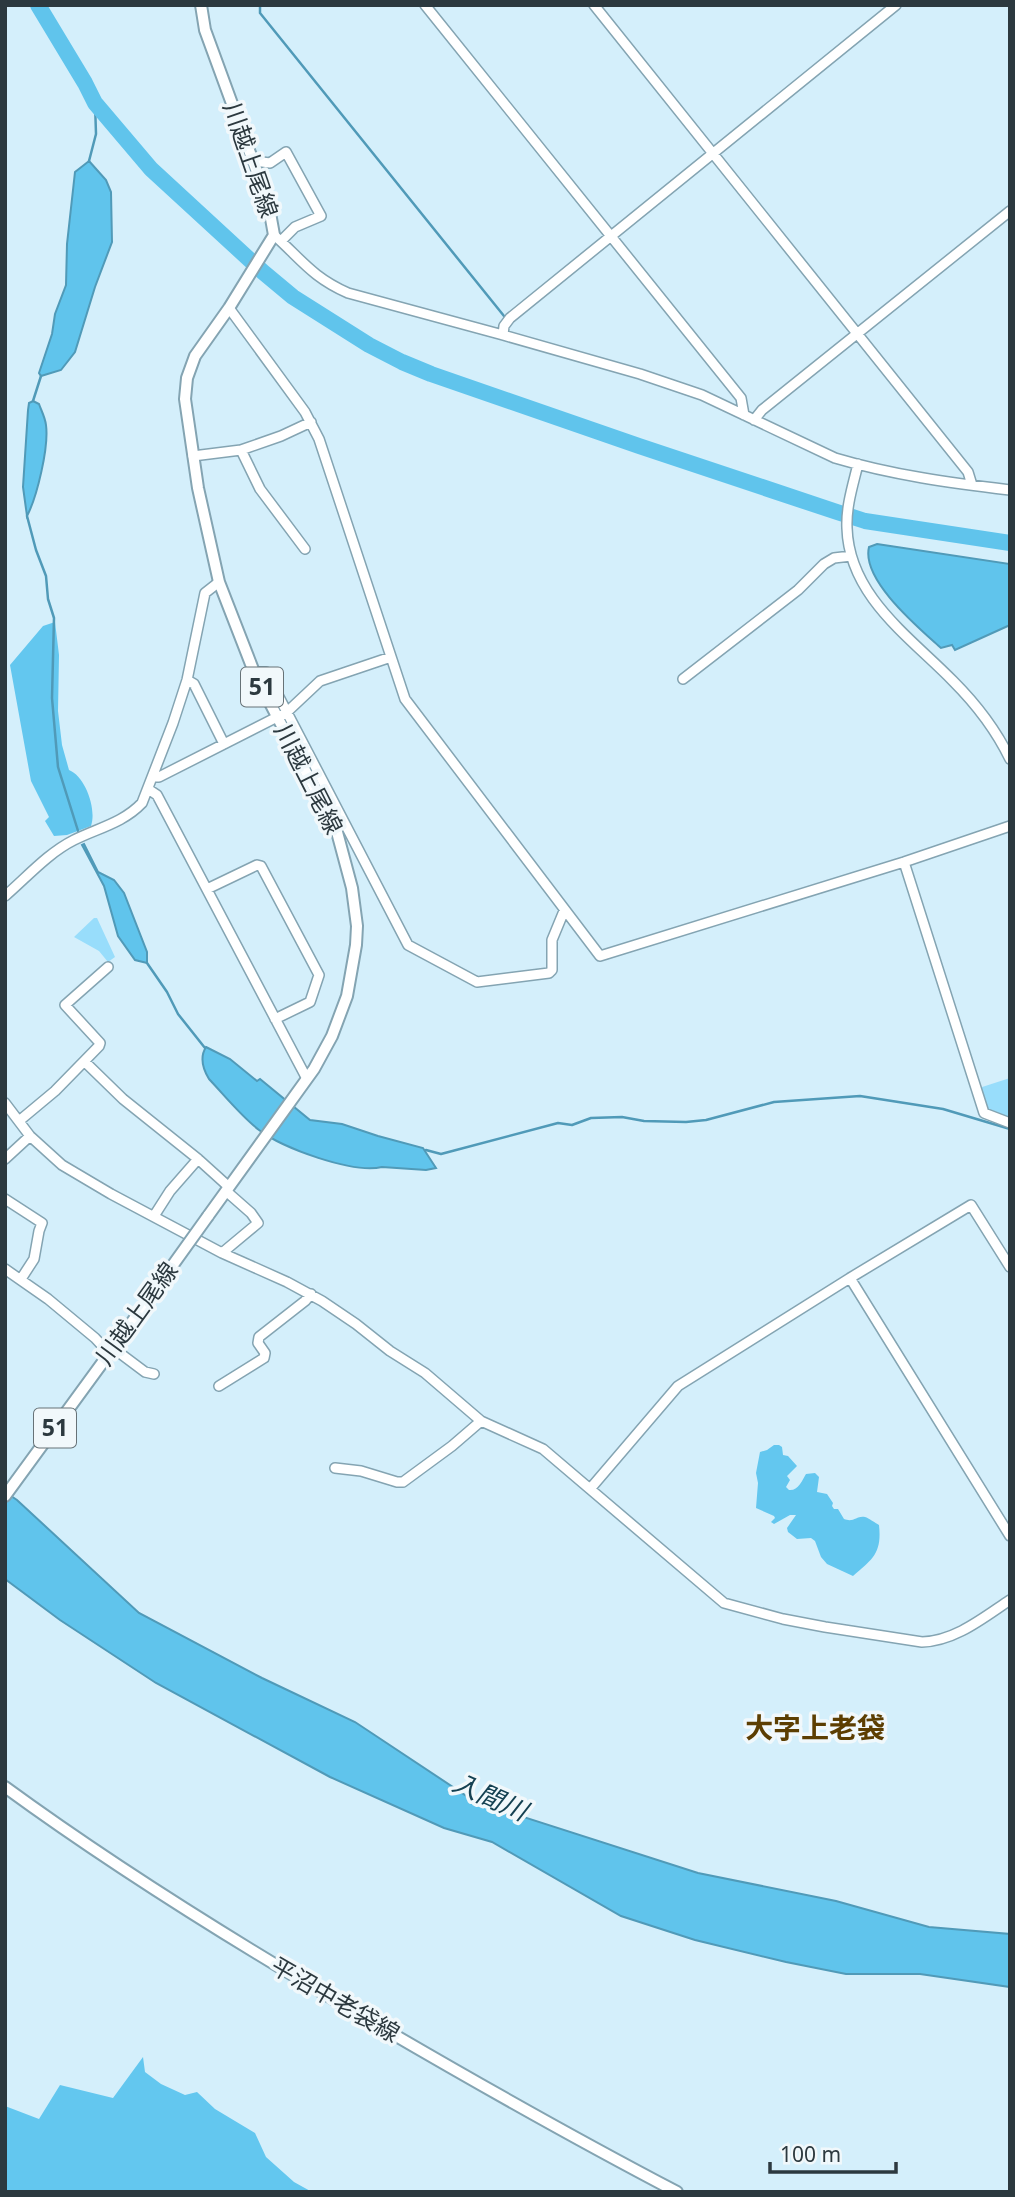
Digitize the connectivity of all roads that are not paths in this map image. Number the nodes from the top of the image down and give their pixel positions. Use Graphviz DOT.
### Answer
graph roads {
  1 [pos="201,5"];
  2 [pos="425,5"];
  3 [pos="594,5"];
  4 [pos="896,5"];
  5 [pos="712,154"];
  6 [pos="254,161"];
  7 [pos="1010,211"];
  8 [pos="610,236"];
  9 [pos="278,238"];
  10 [pos="229,308"];
  11 [pos="503,334"];
  12 [pos="858,334"];
  13 [pos="744,415"];
  14 [pos="754,420"];
  15 [pos="311,422"];
  16 [pos="241,450"];
  17 [pos="193,456"];
  18 [pos="858,464"];
  19 [pos="972,485"];
  20 [pos="1010,490"];
  21 [pos="305,550"];
  22 [pos="851,556"];
  23 [pos="219,582"];
  24 [pos="391,657"];
  25 [pos="683,679"];
  26 [pos="187,680"];
  27 [pos="282,715"];
  28 [pos="225,744"];
  29 [pos="1010,759"];
  30 [pos="153,777"];
  31 [pos="148,789"];
  32 [pos="1010,826"];
  33 [pos="904,862"];
  34 [pos="207,889"];
  35 [pos="5,896"];
  36 [pos="564,911"];
  37 [pos="108,967"];
  38 [pos="275,1019"];
  39 [pos="85,1062"];
  40 [pos="307,1079"];
  41 [pos="5,1103"];
  42 [pos="19,1121"];
  43 [pos="1010,1123"];
  44 [pos="30,1136"];
  45 [pos="6,1157"];
  46 [pos="198,1160"];
  47 [pos="227,1189"];
  48 [pos="5,1199"];
  49 [pos="154,1216"];
  50 [pos="222,1253"];
  51 [pos="1010,1267"];
  52 [pos="5,1269"];
  53 [pos="850,1278"];
  54 [pos="21,1279"];
  55 [pos="311,1294"];
  56 [pos="109,1354"];
  57 [pos="154,1374"];
  58 [pos="219,1385"];
  59 [pos="481,1421"];
  60 [pos="335,1468"];
  61 [pos="590,1489"];
  62 [pos="5,1496"];
  63 [pos="1010,1536"];
  64 [pos="1010,1600"];
  65 [pos="5,1787"];
  66 [pos="677,2192"];
  1 -- 6 [label="main road, 川越上尾線"];
  2 -- 8 [label="street"];
  3 -- 5 [label="street"];
  4 -- 5 [label="street"];
  5 -- 8 [label="street"];
  5 -- 12 [label="street"];
  6 -- 9 [label="main road, 川越上尾線"];
  6 -- 9 [label="street"];
  7 -- 12 [label="street"];
  8 -- 11 [label="street"];
  8 -- 13 [label="street"];
  9 -- 10 [label="main road, 川越上尾線 / 51"];
  9 -- 11 [label="street"];
  10 -- 15 [label="street"];
  10 -- 17 [label="main road, 川越上尾線 / 51"];
  11 -- 13 [label="street"];
  12 -- 14 [label="street"];
  12 -- 19 [label="street"];
  13 -- 14 [label="street"];
  14 -- 18 [label="street"];
  15 -- 16 [label="street"];
  15 -- 24 [label="street"];
  16 -- 17 [label="street"];
  16 -- 21 [label="street"];
  17 -- 23 [label="main road, 川越上尾線 / 51"];
  18 -- 19 [label="street"];
  18 -- 22 [label="street"];
  19 -- 20 [label="street"];
  22 -- 25 [label="street"];
  22 -- 29 [label="street"];
  23 -- 26 [label="street"];
  23 -- 27 [label="main road, 川越上尾線 / 51"];
  24 -- 27 [label="street"];
  24 -- 36 [label="street"];
  26 -- 28 [label="street"];
  26 -- 30 [label="street"];
  27 -- 28 [label="street"];
  27 -- 36 [label="street"];
  27 -- 40 [label="main road, 川越上尾線 / 51"];
  28 -- 30 [label="street"];
  30 -- 31 [label="street"];
  31 -- 34 [label="street"];
  31 -- 35 [label="street"];
  32 -- 33 [label="street"];
  33 -- 36 [label="street"];
  33 -- 43 [label="street"];
  34 -- 38 [label="street"];
  34 -- 38 [label="street"];
  37 -- 39 [label="street"];
  38 -- 40 [label="street"];
  39 -- 42 [label="street"];
  39 -- 46 [label="street"];
  40 -- 47 [label="main road, 川越上尾線 / 51"];
  41 -- 42 [label="street"];
  42 -- 44 [label="street"];
  44 -- 45 [label="street"];
  44 -- 49 [label="street"];
  46 -- 47 [label="street"];
  46 -- 49 [label="street"];
  47 -- 50 [label="street"];
  47 -- 56 [label="main road, 川越上尾線 / 51, bridge"];
  48 -- 54 [label="street"];
  49 -- 50 [label="street"];
  50 -- 55 [label="street"];
  51 -- 53 [label="street"];
  52 -- 54 [label="street"];
  53 -- 61 [label="street"];
  53 -- 63 [label="street"];
  54 -- 56 [label="street"];
  55 -- 58 [label="street"];
  55 -- 59 [label="street"];
  56 -- 57 [label="street"];
  56 -- 62 [label="main road, 川越上尾線 / 51"];
  59 -- 60 [label="street"];
  59 -- 61 [label="street"];
  61 -- 64 [label="street"];
  65 -- 66 [label="main road, 平沼中老袋線"];
}
